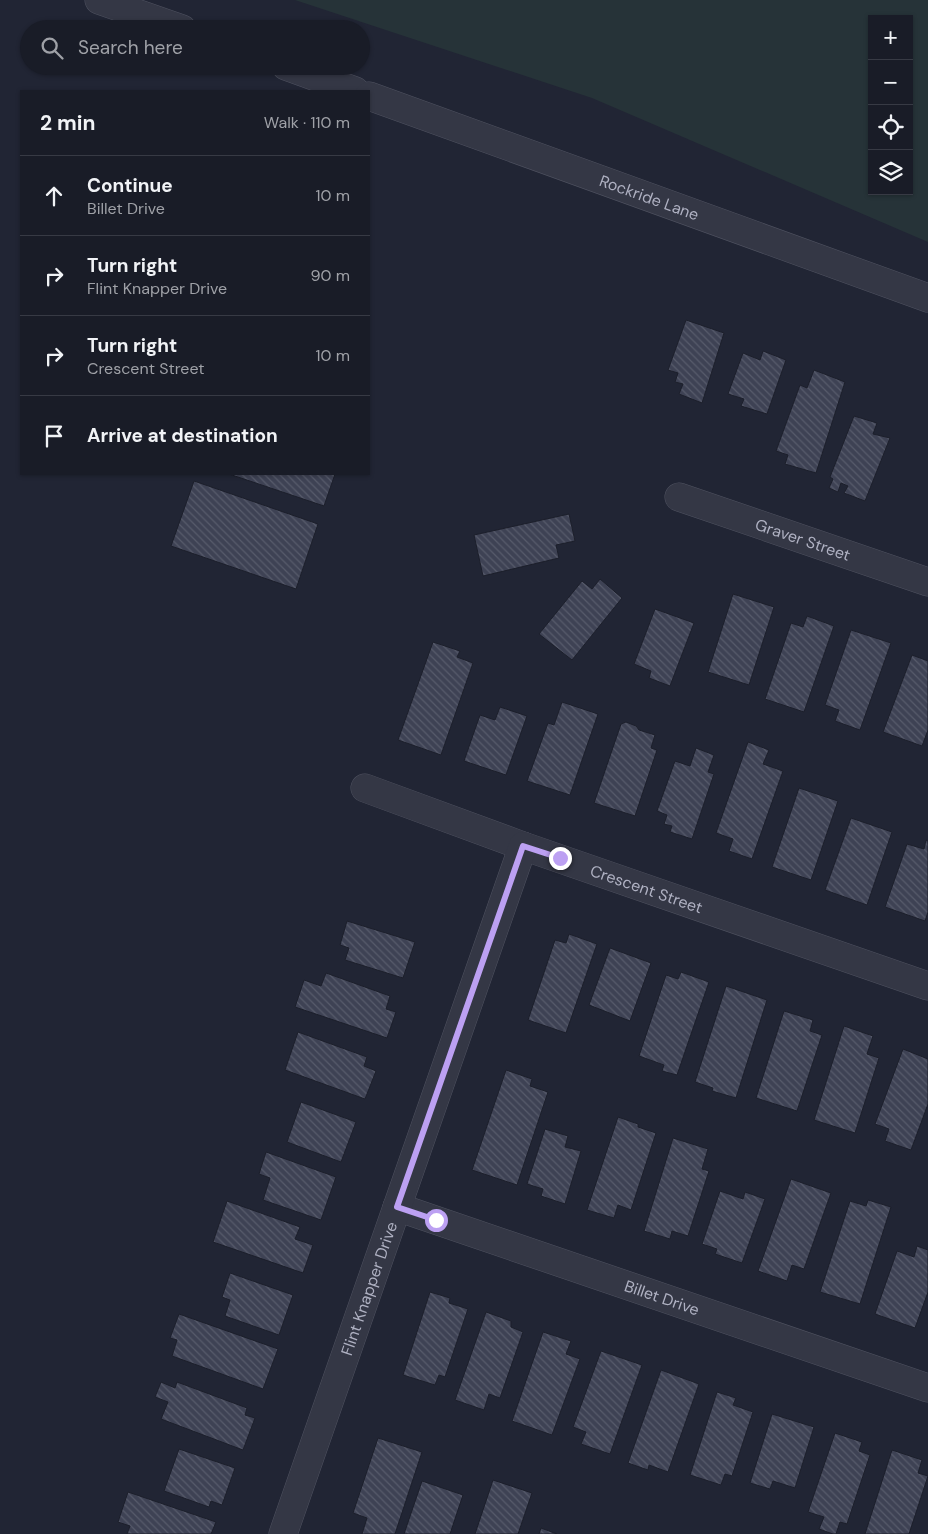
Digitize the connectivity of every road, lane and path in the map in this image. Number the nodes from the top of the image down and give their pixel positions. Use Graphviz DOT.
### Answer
graph roads {
  1 [pos="99,0"];
  2 [pos="156,20"];
  3 [pos="311,75"];
  4 [pos="352,90"];
  5 [pos="370,96"];
  6 [pos="928,298"];
  7 [pos="679,497"];
  8 [pos="928,582"];
  9 [pos="365,788"];
  10 [pos="523,846"];
  11 [pos="928,986"];
  12 [pos="397,1207"];
  13 [pos="928,1388"];
  14 [pos="283,1534"];
  1 -- 2 [label="street"];
  3 -- 4 [label="street"];
  5 -- 6 [label="street, Rockride Lane"];
  7 -- 8 [label="street, Graver Street"];
  9 -- 10 [label="street, Crescent Street"];
  10 -- 11 [label="street, Crescent Street"];
  10 -- 12 [label="street, Flint Knapper Drive"];
  12 -- 13 [label="street, Billet Drive"];
  12 -- 14 [label="street, Flint Knapper Drive"];
}
